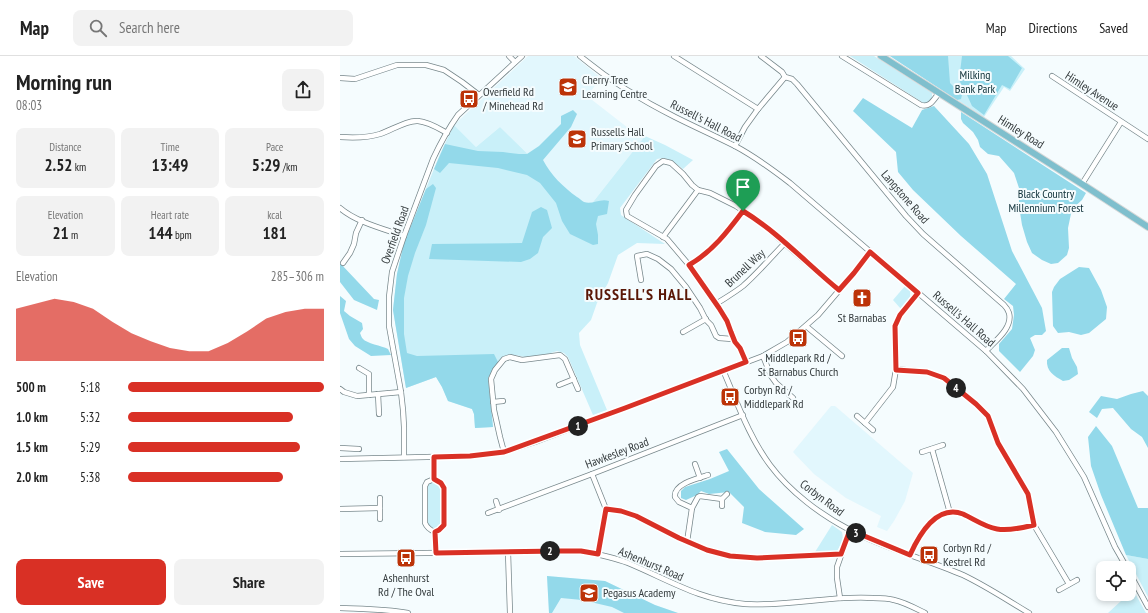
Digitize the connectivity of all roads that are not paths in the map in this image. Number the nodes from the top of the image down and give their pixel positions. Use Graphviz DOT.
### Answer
graph roads {
  1 [pos="509,56"];
  2 [pos="522,56"];
  3 [pos="580,56"];
  4 [pos="674,56"];
  5 [pos="761,56"];
  6 [pos="842,56"];
  7 [pos="881,56"];
  8 [pos="515,62"];
  9 [pos="1052,76"];
  10 [pos="785,77"];
  11 [pos="340,78"];
  12 [pos="939,93"];
  13 [pos="479,95"];
  14 [pos="758,109"];
  15 [pos="1121,122"];
  16 [pos="447,133"];
  17 [pos="340,137"];
  18 [pos="1148,139"];
  19 [pos="736,146"];
  20 [pos="1082,184"];
  21 [pos="698,190"];
  22 [pos="340,208"];
  23 [pos="743,211"];
  24 [pos="362,220"];
  25 [pos="1148,227"];
  26 [pos="404,236"];
  27 [pos="663,237"];
  28 [pos="785,243"];
  29 [pos="870,252"];
  30 [pos="343,263"];
  31 [pos="689,265"];
  32 [pos="641,280"];
  33 [pos="839,290"];
  34 [pos="918,293"];
  35 [pos="716,304"];
  36 [pos="706,319"];
  37 [pos="806,326"];
  38 [pos="683,332"];
  39 [pos="735,342"];
  40 [pos="986,351"];
  41 [pos="763,356"];
  42 [pos="842,356"];
  43 [pos="746,362"];
  44 [pos="359,368"];
  45 [pos="723,370"];
  46 [pos="896,370"];
  47 [pos="574,379"];
  48 [pos="559,385"];
  49 [pos="340,389"];
  50 [pos="578,389"];
  51 [pos="401,392"];
  52 [pos="378,394"];
  53 [pos="369,395"];
  54 [pos="793,398"];
  55 [pos="503,401"];
  56 [pos="493,402"];
  57 [pos="379,414"];
  58 [pos="743,415"];
  59 [pos="857,416"];
  60 [pos="865,422"];
  61 [pos="873,430"];
  62 [pos="943,445"];
  63 [pos="340,448"];
  64 [pos="350,448"];
  65 [pos="359,448"];
  66 [pos="932,449"];
  67 [pos="504,452"];
  68 [pos="922,452"];
  69 [pos="404,457"];
  70 [pos="434,457"];
  71 [pos="340,459"];
  72 [pos="352,459"];
  73 [pos="695,464"];
  74 [pos="592,474"];
  75 [pos="708,476"];
  76 [pos="700,478"];
  77 [pos="434,479"];
  78 [pos="727,494"];
  79 [pos="380,498"];
  80 [pos="722,499"];
  81 [pos="496,502"];
  82 [pos="722,506"];
  83 [pos="380,508"];
  84 [pos="692,508"];
  85 [pos="340,509"];
  86 [pos="606,509"];
  87 [pos="499,510"];
  88 [pos="950,513"];
  89 [pos="488,514"];
  90 [pos="380,519"];
  91 [pos="1034,525"];
  92 [pos="850,530"];
  93 [pos="435,532"];
  94 [pos="687,542"];
  95 [pos="508,552"];
  96 [pos="436,553"];
  97 [pos="340,554"];
  98 [pos="598,554"];
  99 [pos="841,554"];
  100 [pos="910,555"];
  101 [pos="1123,561"];
  102 [pos="1077,580"];
  103 [pos="1069,584"];
  104 [pos="1136,585"];
  105 [pos="1059,590"];
  106 [pos="840,598"];
  107 [pos="1148,607"];
  108 [pos="340,608"];
  109 [pos="408,613"];
  110 [pos="510,613"];
  111 [pos="925,613"];
  112 [pos="1029,613"];
  1 -- 8 [label="street"];
  2 -- 8 [label="street, Overfield Road"];
  3 -- 19 [label="street, Russell's Hall Road"];
  4 -- 14 [label="street"];
  5 -- 10 [label="street, Langstone Road"];
  6 -- 12 [label="street"];
  7 -- 12 [label="main road, Himley Road"];
  8 -- 13 [label="street, Overfield Road"];
  9 -- 15 [label="street, Himley Avenue"];
  10 -- 14 [label="street"];
  10 -- 40 [label="street, Langstone Road"];
  11 -- 13 [label="street"];
  12 -- 20 [label="main road, Himley Road"];
  13 -- 16 [label="street, Overfield Road"];
  14 -- 19 [label="street"];
  15 -- 18 [label="street, Himley Avenue"];
  15 -- 20 [label="street, Himley Avenue"];
  16 -- 17 [label="street"];
  16 -- 26 [label="street, Overfield Road"];
  19 -- 29 [label="street, Russell's Hall Road"];
  20 -- 25 [label="main road, Himley Road"];
  21 -- 23 [label="street"];
  21 -- 27 [label="street"];
  21 -- 27 [label="street"];
  22 -- 24 [label="street"];
  23 -- 28 [label="street"];
  23 -- 31 [label="street"];
  24 -- 26 [label="street"];
  24 -- 30 [label="street"];
  26 -- 51 [label="street, Overfield Road"];
  27 -- 31 [label="street"];
  28 -- 33 [label="street"];
  28 -- 35 [label="street, Brunell Way"];
  29 -- 33 [label="street"];
  29 -- 34 [label="street, Russell's Hall Road"];
  31 -- 35 [label="street"];
  32 -- 36 [label="street"];
  33 -- 37 [label="street"];
  34 -- 40 [label="street, Russell's Hall Road"];
  34 -- 46 [label="street"];
  35 -- 39 [label="street"];
  36 -- 38 [label="street"];
  36 -- 39 [label="street"];
  37 -- 41 [label="street"];
  37 -- 42 [label="street"];
  39 -- 43 [label="street"];
  40 -- 101 [label="street, Russell's Hall Road"];
  41 -- 43 [label="street"];
  41 -- 54 [label="street"];
  43 -- 45 [label="street"];
  44 -- 53 [label="street"];
  45 -- 58 [label="street, Corbyn Road"];
  45 -- 67 [label="street"];
  46 -- 60 [label="street"];
  46 -- 91 [label="street"];
  47 -- 48 [label="street"];
  47 -- 50 [label="street"];
  47 -- 56 [label="street"];
  49 -- 53 [label="street"];
  51 -- 52 [label="street"];
  51 -- 69 [label="street, Overfield Road"];
  52 -- 53 [label="street"];
  52 -- 57 [label="street"];
  55 -- 56 [label="street"];
  56 -- 67 [label="street"];
  58 -- 74 [label="street, Hawkesley Road"];
  58 -- 92 [label="street, Corbyn Road"];
  59 -- 60 [label="street"];
  60 -- 61 [label="street"];
  62 -- 66 [label="street"];
  63 -- 64 [label="street"];
  64 -- 65 [label="street"];
  64 -- 72 [label="street"];
  66 -- 68 [label="street"];
  66 -- 88 [label="street"];
  67 -- 70 [label="street"];
  69 -- 70 [label="street"];
  69 -- 72 [label="street"];
  70 -- 77 [label="street"];
  71 -- 72 [label="street"];
  73 -- 76 [label="street"];
  74 -- 86 [label="street"];
  74 -- 87 [label="street, Hawkesley Road"];
  75 -- 76 [label="street"];
  76 -- 84 [label="street"];
  77 -- 93 [label="street"];
  77 -- 93 [label="street"];
  78 -- 80 [label="street"];
  79 -- 83 [label="street"];
  80 -- 82 [label="street"];
  80 -- 84 [label="street"];
  81 -- 87 [label="street"];
  83 -- 85 [label="street"];
  83 -- 90 [label="street"];
  84 -- 94 [label="street"];
  86 -- 94 [label="street"];
  86 -- 98 [label="street"];
  87 -- 89 [label="street, Hawkesley Road"];
  88 -- 91 [label="street"];
  88 -- 100 [label="street"];
  91 -- 103 [label="street"];
  92 -- 99 [label="street"];
  92 -- 100 [label="street, Corbyn Road"];
  93 -- 96 [label="street"];
  94 -- 99 [label="street"];
  95 -- 96 [label="street, Ashenhurst Road"];
  95 -- 98 [label="street, Ashenhurst Road"];
  95 -- 110 [label="street"];
  96 -- 97 [label="street, Ashenhurst Road"];
  98 -- 106 [label="street, Ashenhurst Road"];
  99 -- 106 [label="street"];
  100 -- 112 [label="street, Corbyn Road"];
  102 -- 103 [label="street"];
  103 -- 105 [label="street"];
  104 -- 107 [label="street"];
  106 -- 111 [label="street, Ashenhurst Road"];
  108 -- 109 [label="street"];
}
